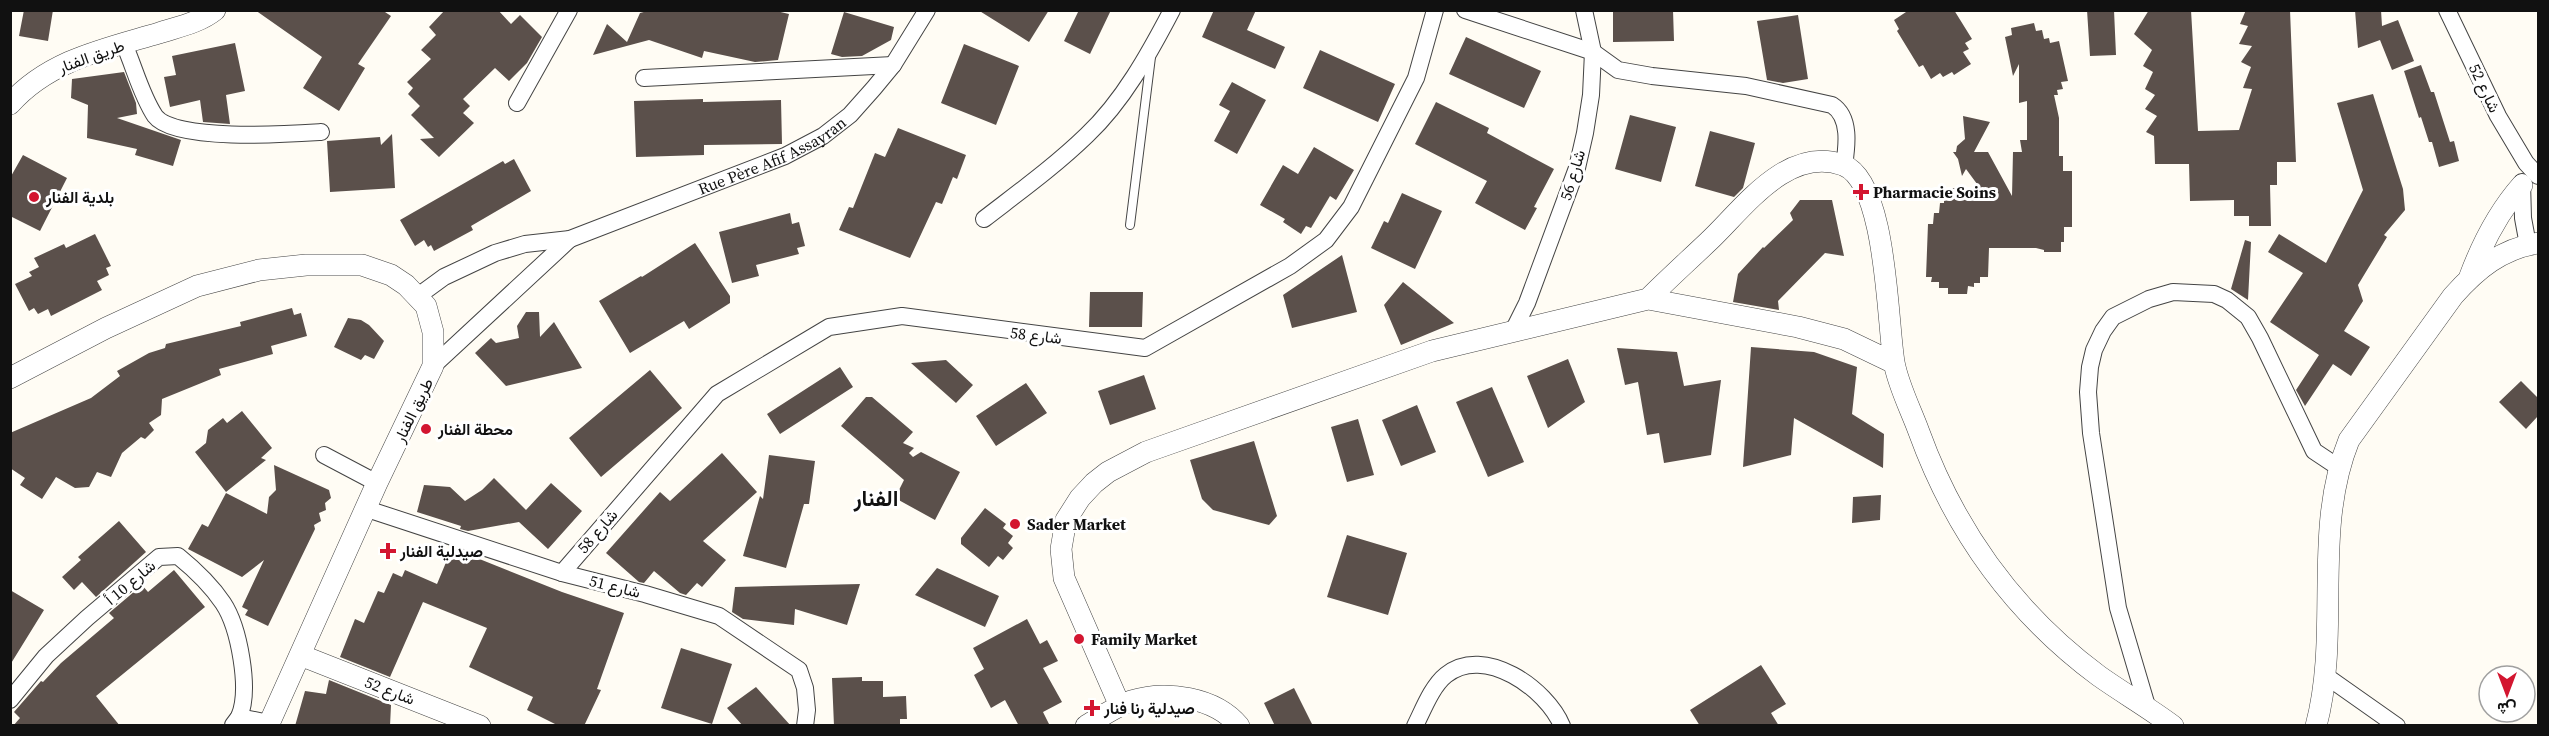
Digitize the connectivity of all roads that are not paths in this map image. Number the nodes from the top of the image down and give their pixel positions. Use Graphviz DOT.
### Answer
graph roads {
  1 [pos="215,10"];
  2 [pos="569,10"];
  3 [pos="927,10"];
  4 [pos="1172,10"];
  5 [pos="1436,10"];
  6 [pos="1465,10"];
  7 [pos="1584,10"];
  8 [pos="2447,10"];
  9 [pos="124,44"];
  10 [pos="1151,50"];
  11 [pos="1593,52"];
  12 [pos="893,65"];
  13 [pos="644,78"];
  14 [pos="517,103"];
  15 [pos="10,104"];
  16 [pos="321,132"];
  17 [pos="1844,166"];
  18 [pos="2530,181"];
  19 [pos="984,219"];
  20 [pos="1130,225"];
  21 [pos="570,239"];
  22 [pos="2533,244"];
  23 [pos="2470,276"];
  24 [pos="418,296"];
  25 [pos="1648,299"];
  26 [pos="1513,331"];
  27 [pos="1894,363"];
  28 [pos="433,366"];
  29 [pos="10,378"];
  30 [pos="324,455"];
  31 [pos="2338,467"];
  32 [pos="377,483"];
  33 [pos="367,509"];
  34 [pos="562,573"];
  35 [pos="300,655"];
  36 [pos="2326,676"];
  37 [pos="10,700"];
  38 [pos="1120,706"];
  39 [pos="2147,706"];
  40 [pos="236,721"];
  41 [pos="269,724"];
  42 [pos="480,726"];
  43 [pos="804,726"];
  44 [pos="1086,726"];
  45 [pos="1239,726"];
  46 [pos="1414,726"];
  47 [pos="1562,726"];
  48 [pos="2173,726"];
  49 [pos="2316,726"];
  50 [pos="2397,726"];
  1 -- 9 [label="street, طريق الفنار"];
  2 -- 14 [label="street"];
  3 -- 12 [label="street, Rue Père Afif Assayran"];
  4 -- 10 [label="street"];
  5 -- 34 [label="street, شارع 58"];
  6 -- 11 [label="street"];
  7 -- 11 [label="street, شارع 56"];
  8 -- 18 [label="street, شارع 52"];
  9 -- 15 [label="street, طريق الفنار"];
  9 -- 16 [label="street"];
  10 -- 19 [label="street"];
  10 -- 20 [label="lane"];
  11 -- 17 [label="street"];
  11 -- 26 [label="street, شارع 56"];
  12 -- 13 [label="street"];
  12 -- 21 [label="street, Rue Père Afif Assayran"];
  17 -- 25 [label="street"];
  17 -- 27 [label="street"];
  18 -- 22 [label="street"];
  18 -- 23 [label="street"];
  21 -- 24 [label="street, Rue Père Afif Assayran"];
  21 -- 28 [label="street, Rue Père Afif Assayran"];
  22 -- 23 [label="street"];
  23 -- 31 [label="street"];
  24 -- 28 [label="street, طريق الفنار"];
  24 -- 29 [label="street, طريق الفنار"];
  25 -- 26 [label="street"];
  25 -- 27 [label="street"];
  26 -- 38 [label="street"];
  27 -- 39 [label="street"];
  28 -- 32 [label="street, طريق الفنار"];
  30 -- 32 [label="street"];
  31 -- 36 [label="street"];
  31 -- 39 [label="street"];
  32 -- 33 [label="street, طريق الفنار"];
  33 -- 34 [label="street, شارع 51"];
  33 -- 35 [label="street, طريق الفنار"];
  34 -- 43 [label="street, شارع 51"];
  35 -- 41 [label="street, طريق الفنار"];
  35 -- 42 [label="street, شارع 52"];
  36 -- 49 [label="street"];
  36 -- 50 [label="street"];
  37 -- 40 [label="street, شارع 10 أ"];
  38 -- 44 [label="street"];
  38 -- 45 [label="street"];
  39 -- 48 [label="street"];
  40 -- 41 [label="street"];
  46 -- 47 [label="street"];
}
